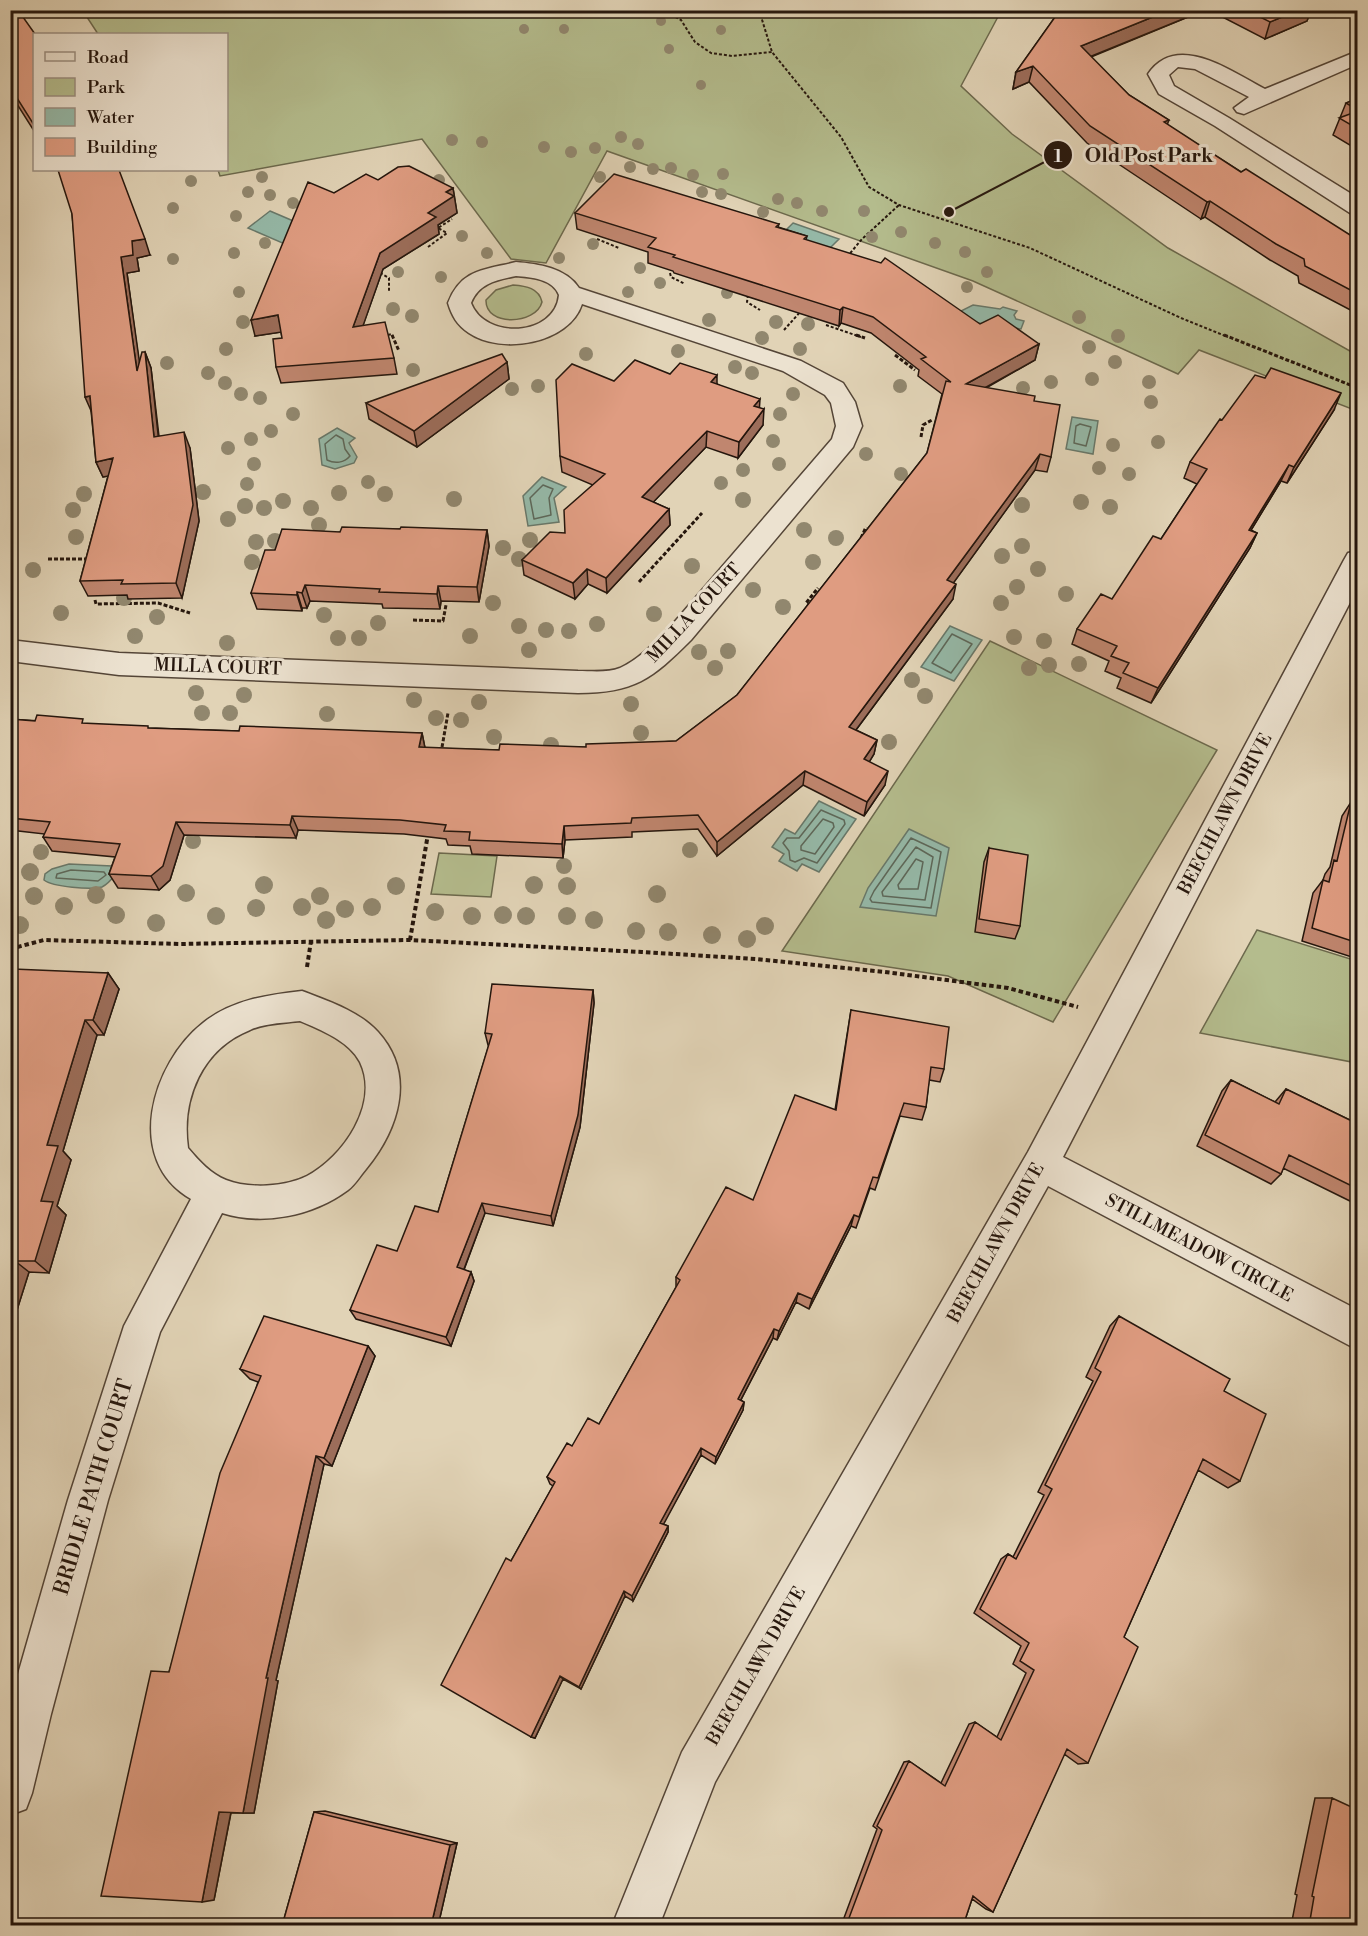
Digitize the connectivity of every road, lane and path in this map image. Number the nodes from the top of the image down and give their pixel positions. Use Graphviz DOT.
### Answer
graph roads {
  1 [pos="662,10"];
  2 [pos="759,10"];
  3 [pos="772,52"];
  4 [pos="1358,57"];
  5 [pos="1264,97"];
  6 [pos="1222,122"];
  7 [pos="899,205"];
  8 [pos="1358,208"];
  9 [pos="452,219"];
  10 [pos="597,239"];
  11 [pos="428,247"];
  12 [pos="619,248"];
  13 [pos="847,257"];
  14 [pos="380,273"];
  15 [pos="670,273"];
  16 [pos="685,284"];
  17 [pos="389,291"];
  18 [pos="569,292"];
  19 [pos="748,295"];
  20 [pos="760,310"];
  21 [pos="801,311"];
  22 [pos="826,326"];
  23 [pos="374,337"];
  24 [pos="865,338"];
  25 [pos="399,351"];
  26 [pos="895,355"];
  27 [pos="762,356"];
  28 [pos="915,370"];
  29 [pos="1358,388"];
  30 [pos="932,420"];
  31 [pos="921,437"];
  32 [pos="702,513"];
  33 [pos="866,528"];
  34 [pos="859,543"];
  35 [pos="90,558"];
  36 [pos="48,559"];
  37 [pos="1358,560"];
  38 [pos="639,582"];
  39 [pos="819,588"];
  40 [pos="95,600"];
  41 [pos="446,605"];
  42 [pos="814,607"];
  43 [pos="190,613"];
  44 [pos="413,620"];
  45 [pos="10,650"];
  46 [pos="453,678"];
  47 [pos="441,755"];
  48 [pos="429,824"];
  49 [pos="410,940"];
  50 [pos="10,950"];
  51 [pos="1117,1021"];
  52 [pos="1041,1164"];
  53 [pos="213,1194"];
  54 [pos="1358,1331"];
  55 [pos="10,1793"];
  56 [pos="635,1926"];
  1 -- 3 [label="path"];
  2 -- 3 [label="path"];
  3 -- 7 [label="path"];
  4 -- 5 [label="street"];
  5 -- 6 [label="street"];
  5 -- 6 [label="street"];
  6 -- 8 [label="street"];
  7 -- 13 [label="path"];
  7 -- 29 [label="path"];
  9 -- 11 [label="path"];
  10 -- 12 [label="path"];
  14 -- 17 [label="path"];
  15 -- 16 [label="path"];
  18 -- 27 [label="street, MILLA COURT"];
  19 -- 20 [label="path"];
  21 -- 27 [label="path"];
  22 -- 24 [label="path"];
  23 -- 25 [label="path"];
  26 -- 28 [label="path"];
  27 -- 46 [label="street, MILLA COURT"];
  30 -- 31 [label="path"];
  32 -- 38 [label="path"];
  33 -- 34 [label="path"];
  35 -- 36 [label="path"];
  37 -- 51 [label="street, BEECHLAWN DRIVE"];
  39 -- 42 [label="path"];
  40 -- 43 [label="path"];
  41 -- 44 [label="path"];
  45 -- 46 [label="street, MILLA COURT"];
  46 -- 47 [label="path"];
  48 -- 49 [label="path"];
  49 -- 50 [label="path"];
  49 -- 51 [label="path"];
  51 -- 52 [label="street, BEECHLAWN DRIVE"];
  52 -- 54 [label="street, STILLMEADOW CIRCLE"];
  52 -- 56 [label="street, BEECHLAWN DRIVE"];
  53 -- 53 [label="street"];
  53 -- 55 [label="street, BRIDLE PATH COURT"];
}
